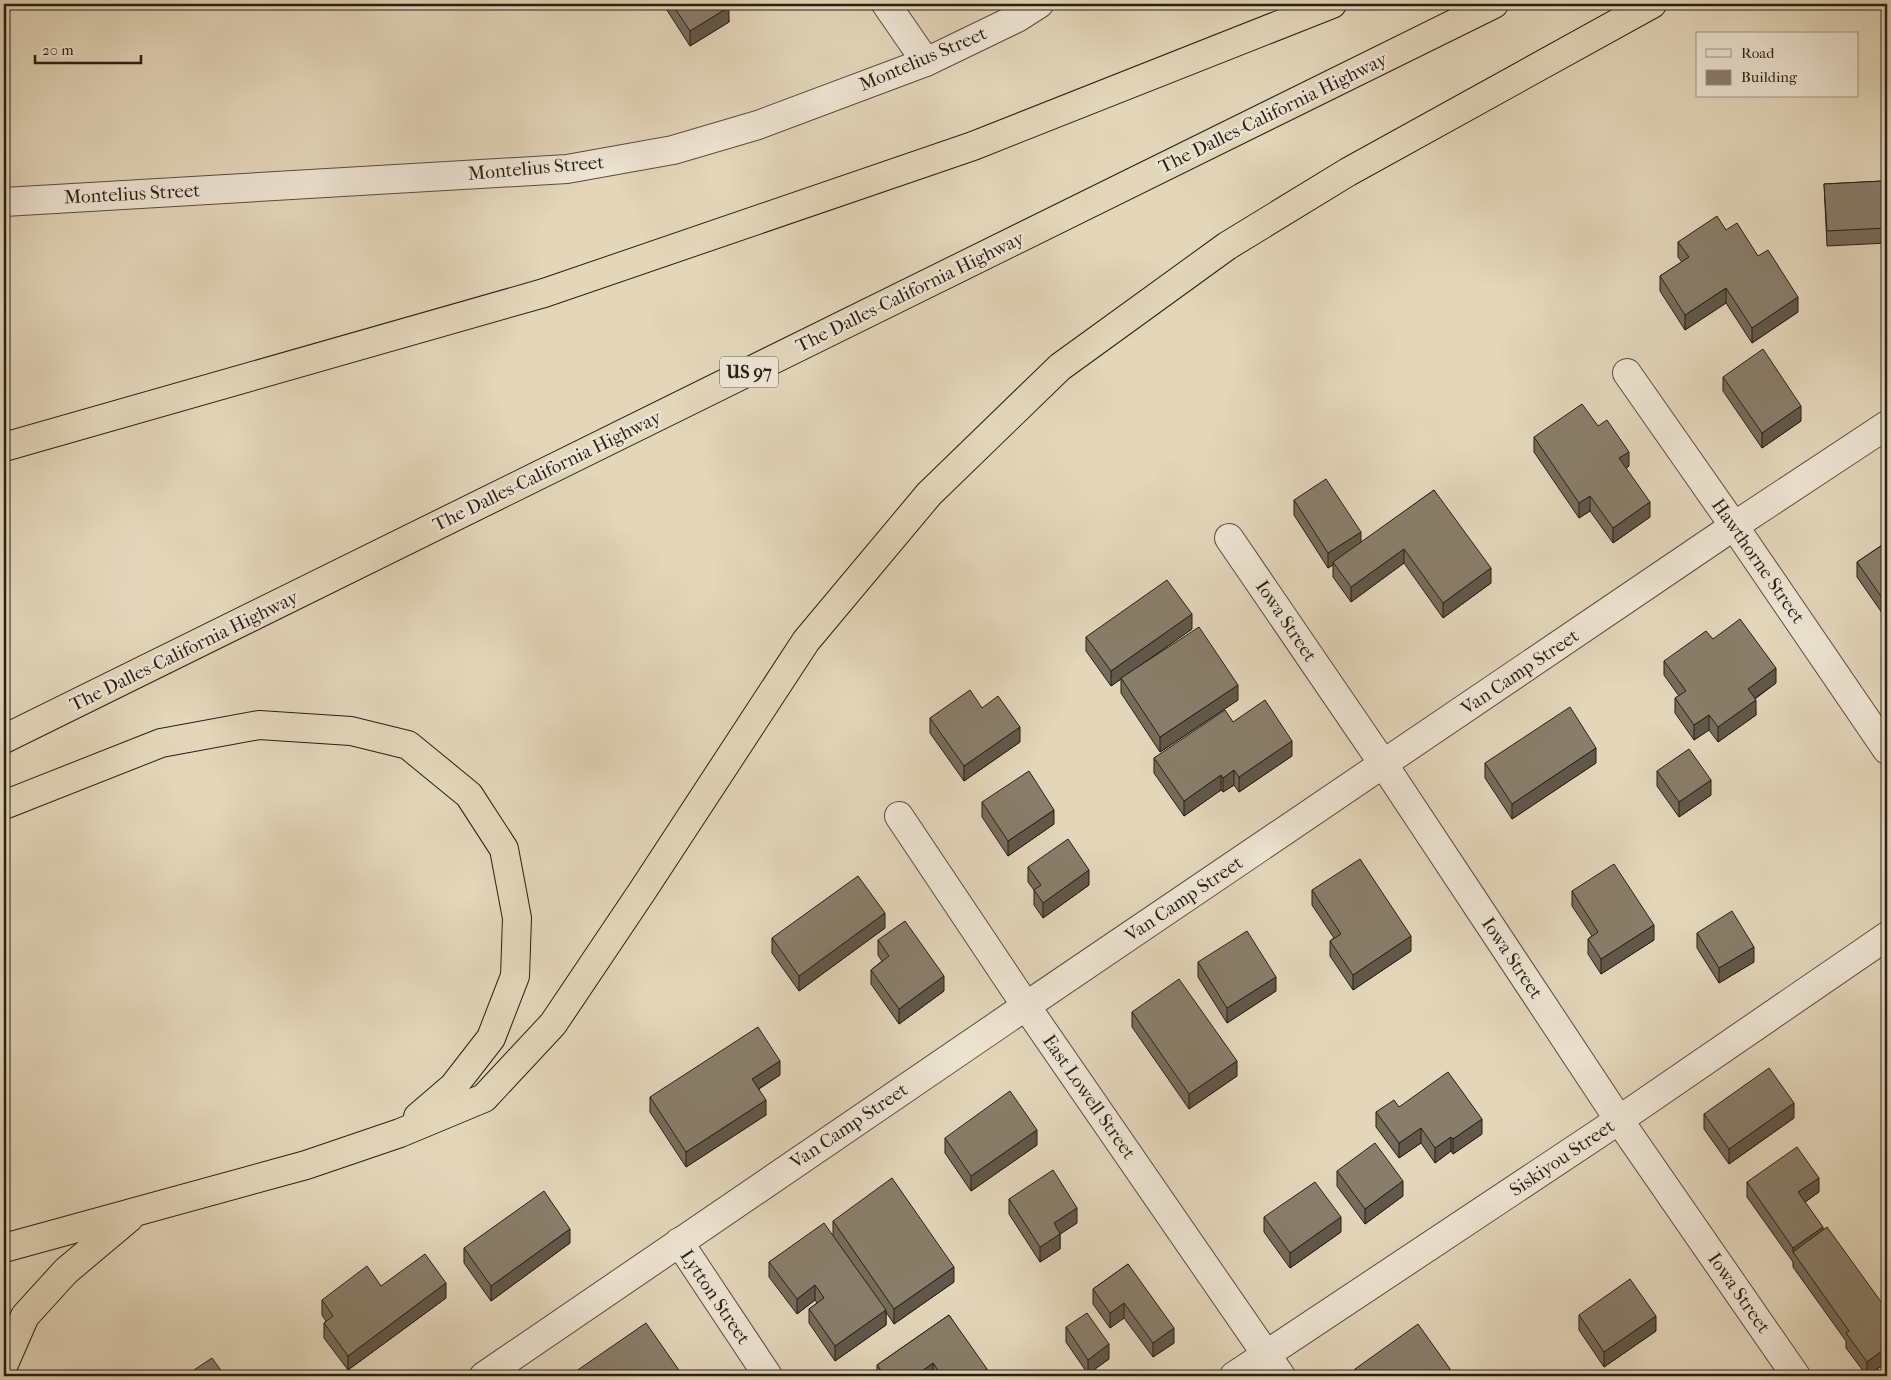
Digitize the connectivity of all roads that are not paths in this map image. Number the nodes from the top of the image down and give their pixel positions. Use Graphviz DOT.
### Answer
graph roads {
  1 [pos="886,4"];
  2 [pos="1039,4"];
  3 [pos="1332,4"];
  4 [pos="1494,4"];
  5 [pos="1652,4"];
  6 [pos="926,62"];
  7 [pos="4,202"];
  8 [pos="1627,373"];
  9 [pos="1887,425"];
  10 [pos="4,447"];
  11 [pos="1734,526"];
  12 [pos="1230,538"];
  13 [pos="4,740"];
  14 [pos="1887,750"];
  15 [pos="1384,765"];
  16 [pos="4,805"];
  17 [pos="899,816"];
  18 [pos="1887,936"];
  19 [pos="1026,1006"];
  20 [pos="1620,1120"];
  21 [pos="400,1133"];
  22 [pos="136,1212"];
  23 [pos="679,1242"];
  24 [pos="4,1248"];
  25 [pos="4,1364"];
  26 [pos="1274,1365"];
  27 [pos="484,1376"];
  28 [pos="768,1376"];
  29 [pos="1234,1376"];
  30 [pos="1796,1376"];
  1 -- 6 [label="street"];
  2 -- 6 [label="street, Montelius Street"];
  3 -- 10 [label="highway"];
  4 -- 13 [label="highway, The Dalles-California Highway / US 97"];
  5 -- 21 [label="highway"];
  6 -- 7 [label="street, Montelius Street"];
  8 -- 11 [label="street, Hawthorne Street"];
  9 -- 11 [label="street, Van Camp Street"];
  11 -- 14 [label="street, Hawthorne Street"];
  11 -- 15 [label="street, Van Camp Street"];
  12 -- 15 [label="street, Iowa Street"];
  15 -- 19 [label="street, Van Camp Street"];
  15 -- 20 [label="street, Iowa Street"];
  16 -- 21 [label="highway"];
  17 -- 19 [label="street, East Lowell Street"];
  18 -- 20 [label="street, Siskiyou Street"];
  19 -- 23 [label="street, Van Camp Street"];
  19 -- 26 [label="street, East Lowell Street"];
  20 -- 26 [label="street, Siskiyou Street"];
  20 -- 30 [label="street, Iowa Street"];
  21 -- 22 [label="highway"];
  22 -- 24 [label="highway"];
  22 -- 25 [label="highway"];
  23 -- 27 [label="street, Van Camp Street"];
  23 -- 28 [label="street, Lytton Street"];
  26 -- 29 [label="street, Siskiyou Street"];
}
